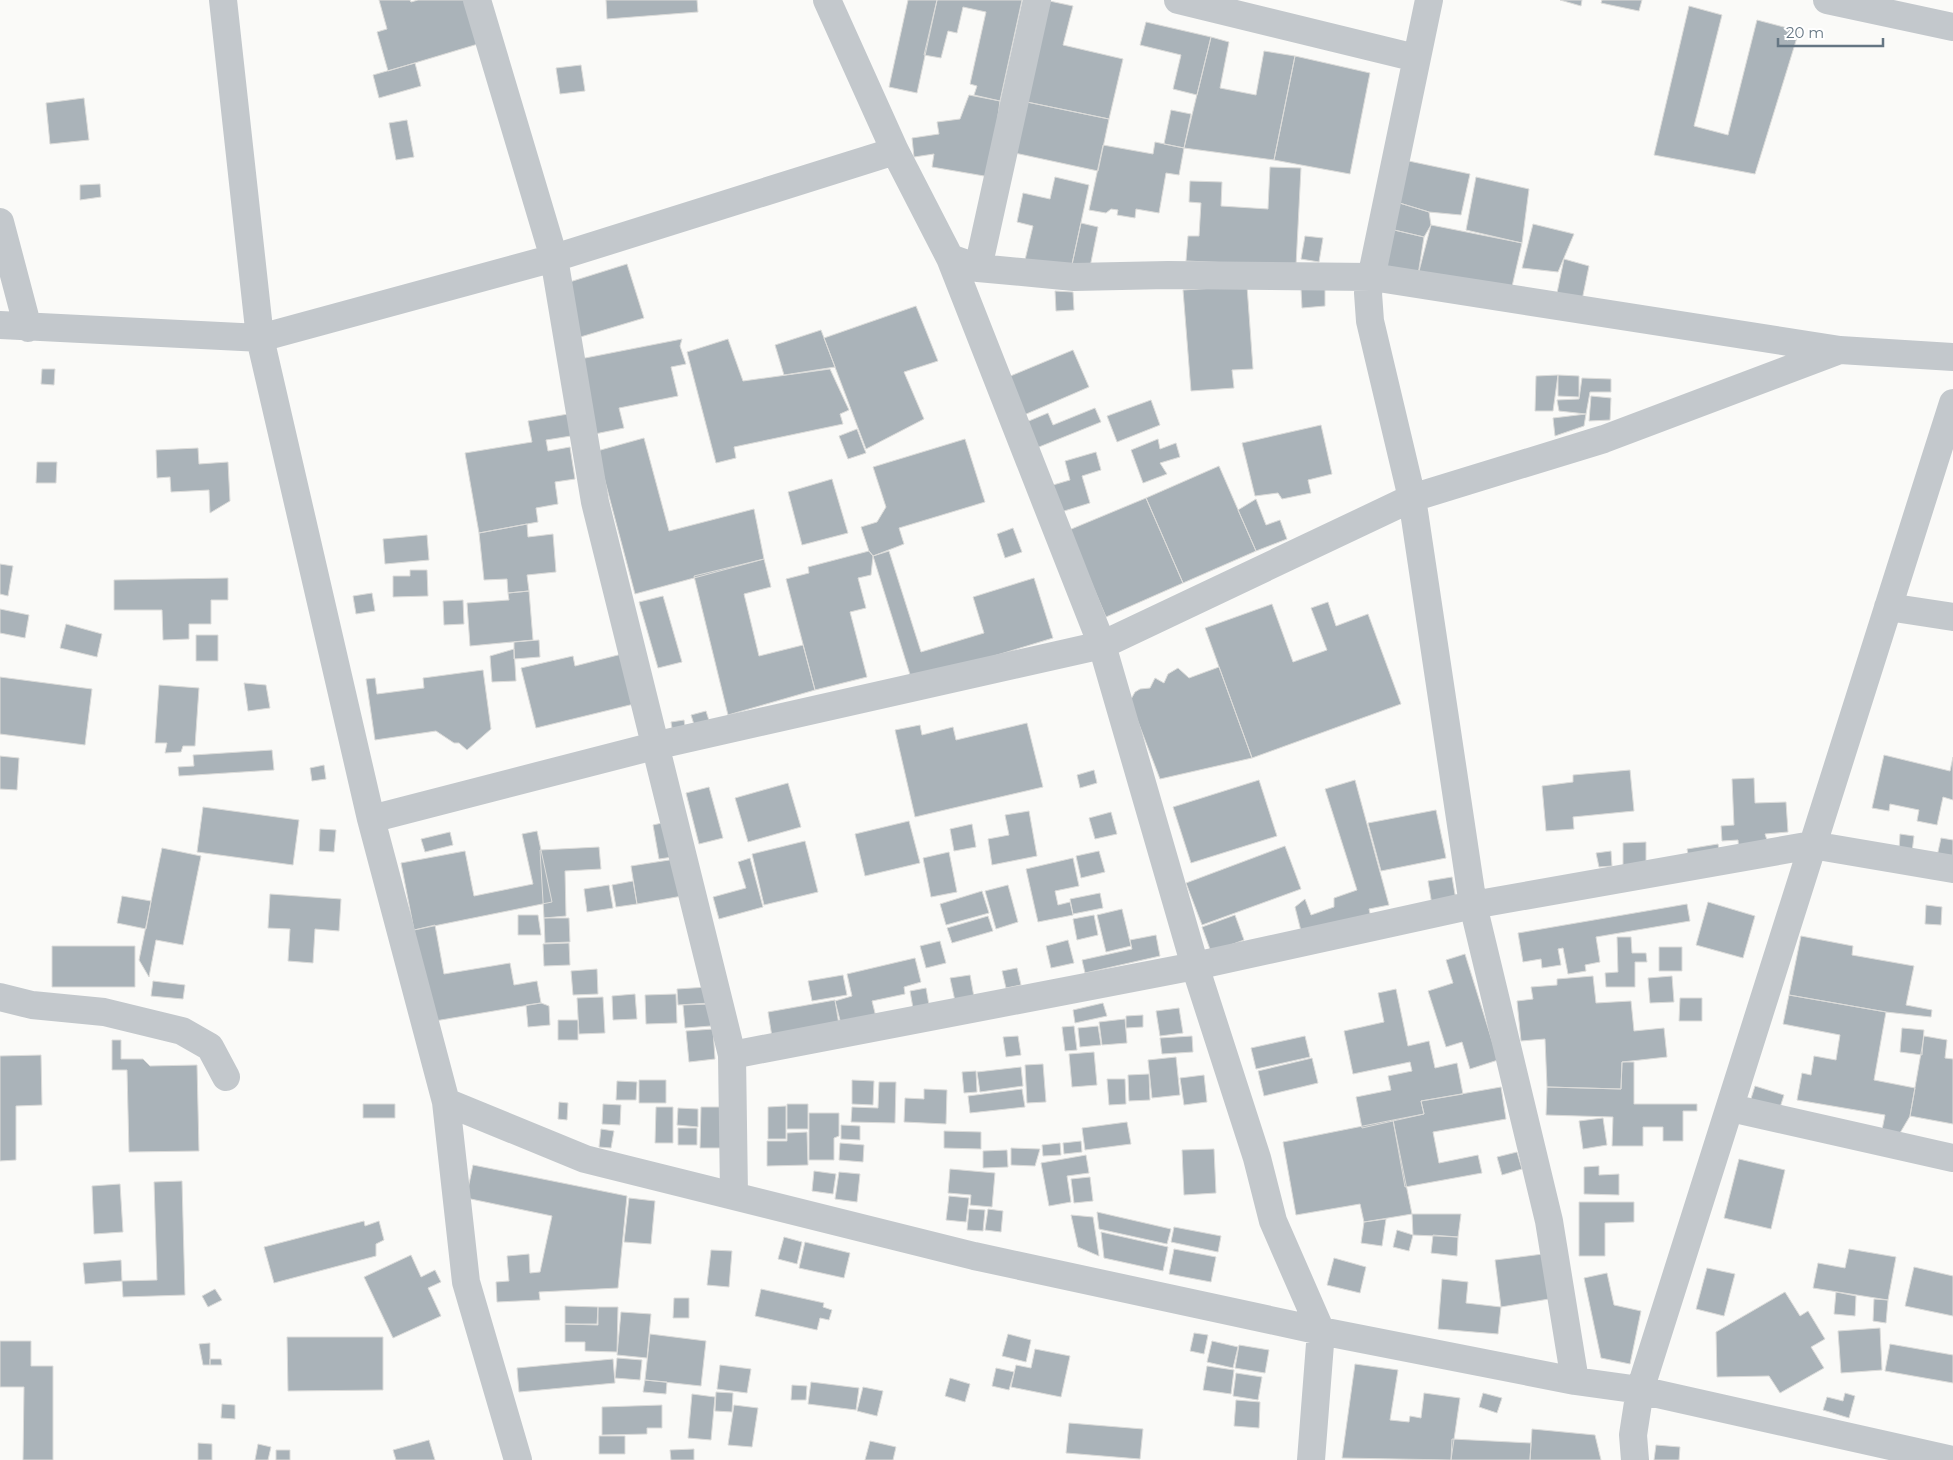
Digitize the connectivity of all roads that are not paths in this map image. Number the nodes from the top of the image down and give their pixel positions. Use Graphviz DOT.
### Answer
graph roads {
  1 [pos="224,0"];
  2 [pos="477,0"];
  3 [pos="827,0"];
  4 [pos="1037,0"];
  5 [pos="1178,0"];
  6 [pos="1429,0"];
  7 [pos="1827,0"];
  8 [pos="1953,26"];
  9 [pos="1416,58"];
  10 [pos="895,151"];
  11 [pos="0,222"];
  12 [pos="554,258"];
  13 [pos="950,258"];
  14 [pos="978,268"];
  15 [pos="1372,277"];
  16 [pos="0,325"];
  17 [pos="28,328"];
  18 [pos="260,338"];
  19 [pos="1840,350"];
  20 [pos="1953,357"];
  21 [pos="1953,403"];
  22 [pos="1412,498"];
  23 [pos="1888,607"];
  24 [pos="1953,617"];
  25 [pos="1102,645"];
  26 [pos="654,746"];
  27 [pos="371,819"];
  28 [pos="1812,845"];
  29 [pos="1953,869"];
  30 [pos="1473,905"];
  31 [pos="1195,966"];
  32 [pos="0,997"];
  33 [pos="732,1055"];
  34 [pos="226,1077"];
  35 [pos="446,1102"];
  36 [pos="1731,1108"];
  37 [pos="1953,1158"];
  38 [pos="734,1195"];
  39 [pos="1321,1331"];
  40 [pos="1575,1381"];
  41 [pos="1640,1390"];
  42 [pos="518,1460"];
  43 [pos="1311,1460"];
  44 [pos="1635,1460"];
  45 [pos="1953,1460"];
  1 -- 18 [label="street"];
  2 -- 12 [label="street"];
  3 -- 10 [label="street"];
  4 -- 14 [label="street"];
  5 -- 9 [label="street"];
  6 -- 9 [label="street"];
  7 -- 8 [label="street"];
  9 -- 15 [label="street"];
  10 -- 12 [label="street"];
  10 -- 13 [label="street"];
  11 -- 17 [label="street"];
  12 -- 18 [label="street"];
  12 -- 26 [label="street"];
  13 -- 14 [label="street"];
  13 -- 25 [label="street"];
  14 -- 15 [label="street"];
  15 -- 19 [label="street"];
  15 -- 22 [label="street"];
  16 -- 17 [label="street"];
  17 -- 18 [label="street"];
  18 -- 27 [label="street"];
  19 -- 20 [label="street"];
  19 -- 22 [label="street"];
  21 -- 23 [label="street"];
  22 -- 25 [label="street"];
  22 -- 30 [label="street"];
  23 -- 24 [label="street"];
  23 -- 28 [label="street"];
  25 -- 26 [label="street"];
  25 -- 31 [label="street"];
  26 -- 27 [label="street"];
  26 -- 33 [label="street"];
  27 -- 35 [label="street"];
  28 -- 29 [label="street"];
  28 -- 30 [label="street"];
  28 -- 36 [label="street"];
  30 -- 31 [label="street"];
  30 -- 40 [label="street"];
  31 -- 33 [label="street"];
  31 -- 39 [label="street"];
  32 -- 34 [label="street"];
  33 -- 38 [label="street"];
  35 -- 38 [label="street"];
  35 -- 42 [label="street"];
  36 -- 37 [label="street"];
  36 -- 41 [label="street"];
  38 -- 39 [label="street"];
  39 -- 40 [label="street"];
  39 -- 43 [label="street"];
  40 -- 41 [label="street"];
  41 -- 44 [label="street"];
  41 -- 45 [label="street"];
}
